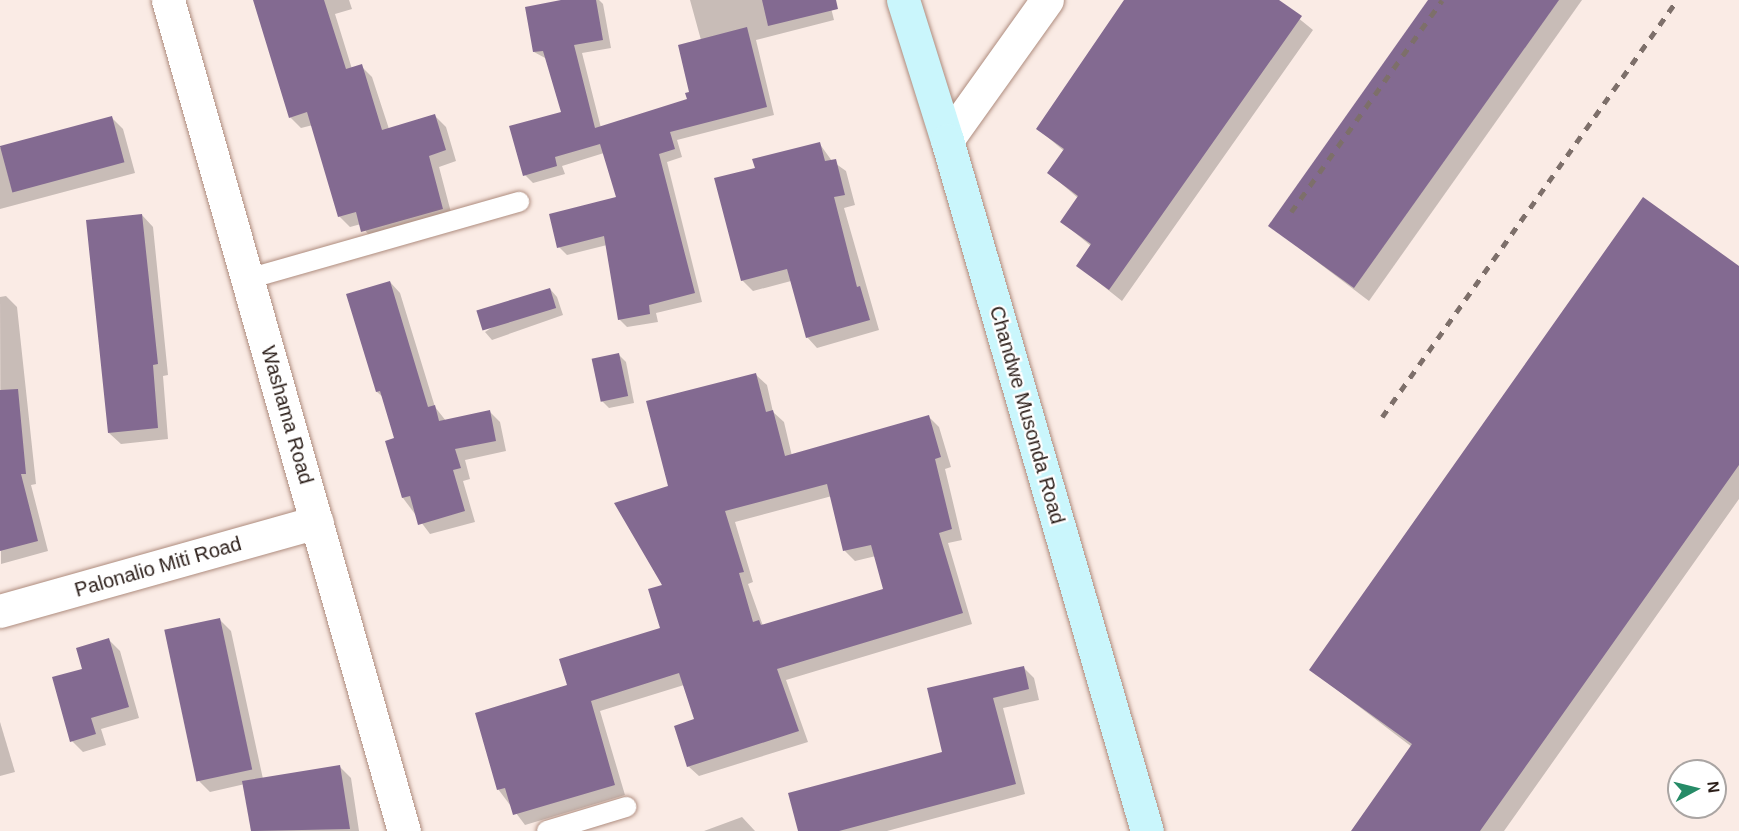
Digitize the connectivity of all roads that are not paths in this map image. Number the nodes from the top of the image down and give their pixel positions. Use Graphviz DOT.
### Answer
graph roads {
  1 [pos="168,0"];
  2 [pos="903,0"];
  3 [pos="1047,0"];
  4 [pos="947,140"];
  5 [pos="519,202"];
  6 [pos="248,279"];
  7 [pos="317,522"];
  8 [pos="0,612"];
  9 [pos="626,807"];
  10 [pos="404,831"];
  11 [pos="547,831"];
  12 [pos="1147,831"];
  1 -- 6 [label="street, Washama Road"];
  2 -- 4 [label="street, Chandwe Musonda Road"];
  3 -- 4 [label="street"];
  4 -- 12 [label="street, Chandwe Musonda Road"];
  5 -- 6 [label="lane"];
  6 -- 7 [label="street, Washama Road"];
  7 -- 8 [label="street, Palonalio Miti Road"];
  7 -- 10 [label="street, Washama Road"];
  9 -- 11 [label="lane"];
}
